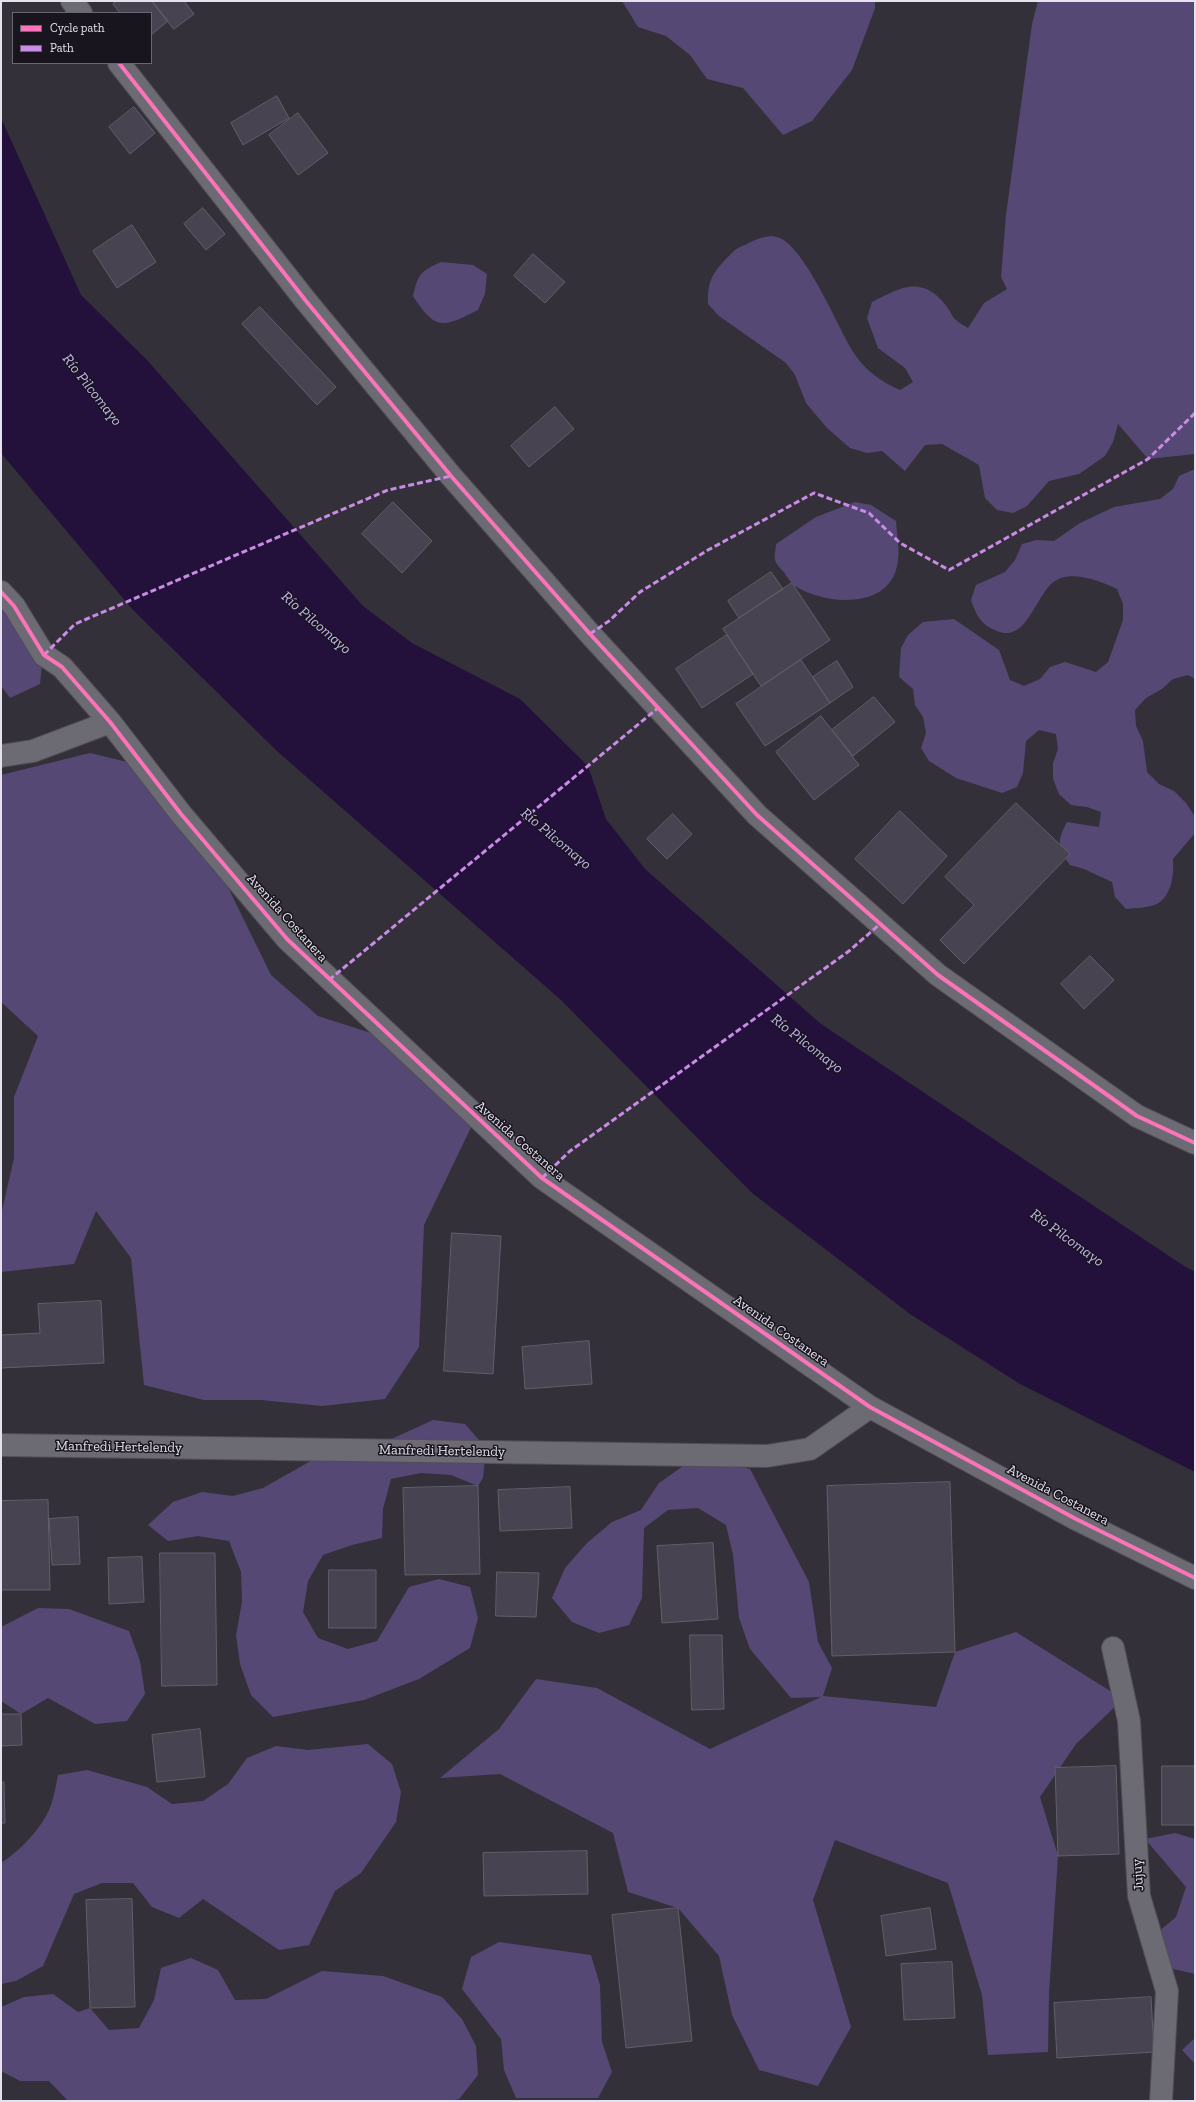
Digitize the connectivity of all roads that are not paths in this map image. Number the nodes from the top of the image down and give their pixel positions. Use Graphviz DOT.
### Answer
graph roads {
  1 [pos="72,1"];
  2 [pos="80,12"];
  3 [pos="120,64"];
  4 [pos="1,592"];
  5 [pos="110,722"];
  6 [pos="1,756"];
  7 [pos="1195,1143"];
  8 [pos="870,1407"];
  9 [pos="1,1445"];
  10 [pos="1195,1578"];
  11 [pos="1113,1648"];
  12 [pos="1161,2101"];
  1 -- 2 [label="street"];
  3 -- 7 [label="street"];
  4 -- 5 [label="street, Avenida Costanera"];
  5 -- 6 [label="street"];
  5 -- 8 [label="street, Avenida Costanera"];
  8 -- 9 [label="street, Manfredi Hertelendy"];
  8 -- 10 [label="street, Avenida Costanera"];
  11 -- 12 [label="street, Jujuy"];
}
